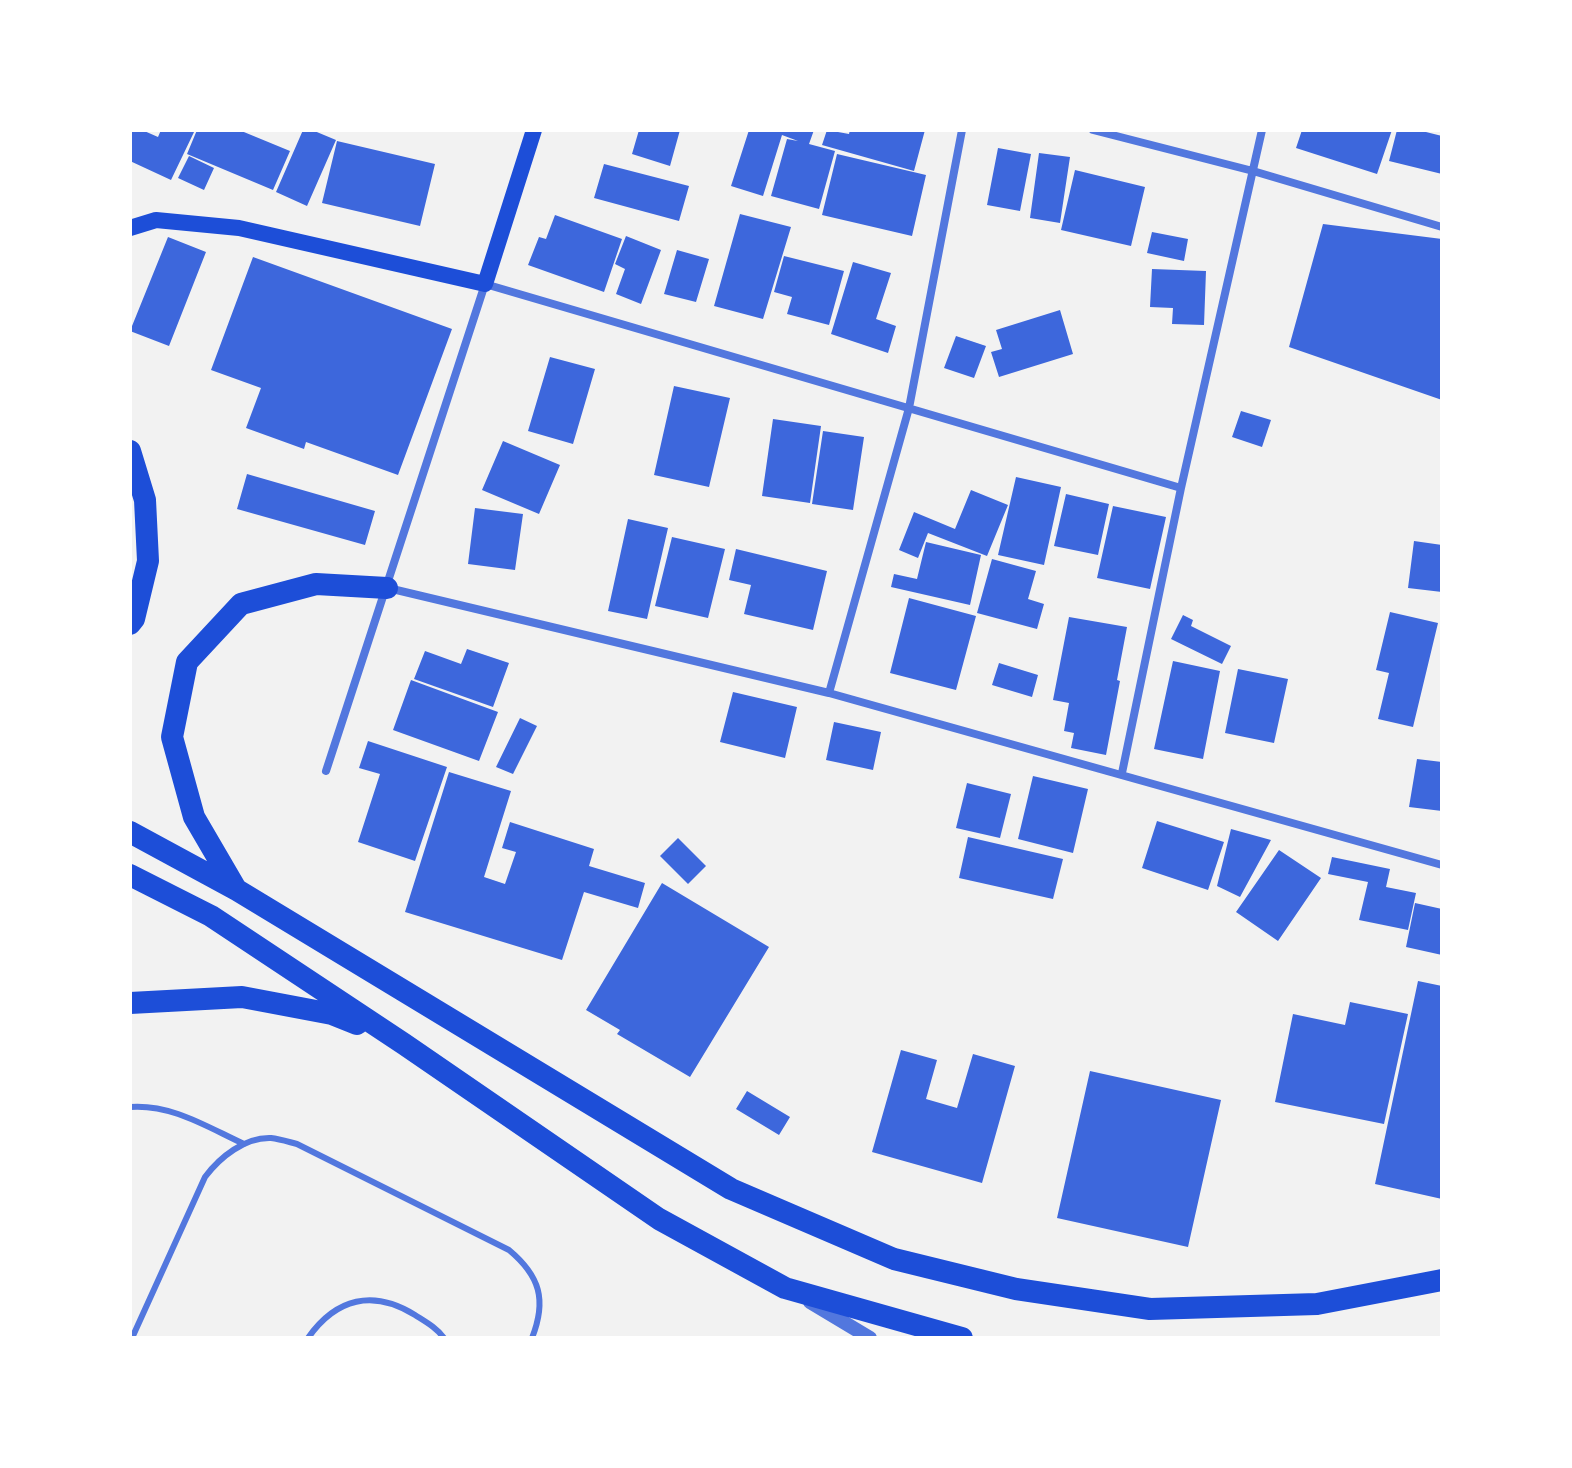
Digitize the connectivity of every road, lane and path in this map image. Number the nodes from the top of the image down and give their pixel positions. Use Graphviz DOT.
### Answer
graph roads {
  1 [pos="534,130"];
  2 [pos="962,130"];
  3 [pos="1093,130"];
  4 [pos="1262,130"];
  5 [pos="1253,171"];
  6 [pos="1442,227"];
  7 [pos="130,228"];
  8 [pos="485,284"];
  9 [pos="909,408"];
  10 [pos="130,451"];
  11 [pos="1181,488"];
  12 [pos="387,588"];
  13 [pos="130,624"];
  14 [pos="829,693"];
  15 [pos="326,771"];
  16 [pos="1122,773"];
  17 [pos="130,832"];
  18 [pos="1442,865"];
  19 [pos="130,875"];
  20 [pos="237,890"];
  21 [pos="130,1003"];
  22 [pos="404,1044"];
  23 [pos="130,1107"];
  24 [pos="244,1144"];
  25 [pos="1442,1280"];
  26 [pos="785,1288"];
  27 [pos="132,1338"];
  28 [pos="308,1338"];
  29 [pos="444,1338"];
  30 [pos="532,1338"];
  31 [pos="870,1338"];
  32 [pos="962,1338"];
  1 -- 8 [label="main road"];
  2 -- 9 [label="street"];
  3 -- 5 [label="street"];
  4 -- 5 [label="street"];
  5 -- 6 [label="street"];
  5 -- 11 [label="street"];
  7 -- 8 [label="main road"];
  8 -- 9 [label="street"];
  8 -- 12 [label="street"];
  9 -- 11 [label="street"];
  9 -- 14 [label="street"];
  10 -- 13 [label="highway"];
  11 -- 16 [label="street"];
  12 -- 14 [label="street"];
  12 -- 15 [label="street"];
  12 -- 20 [label="highway"];
  14 -- 16 [label="street"];
  16 -- 18 [label="street"];
  17 -- 20 [label="highway"];
  19 -- 22 [label="highway"];
  20 -- 25 [label="highway"];
  21 -- 22 [label="highway"];
  22 -- 26 [label="highway"];
  23 -- 24 [label="lane"];
  24 -- 27 [label="lane"];
  24 -- 30 [label="lane"];
  26 -- 31 [label="street"];
  26 -- 32 [label="highway"];
  28 -- 29 [label="lane"];
}
